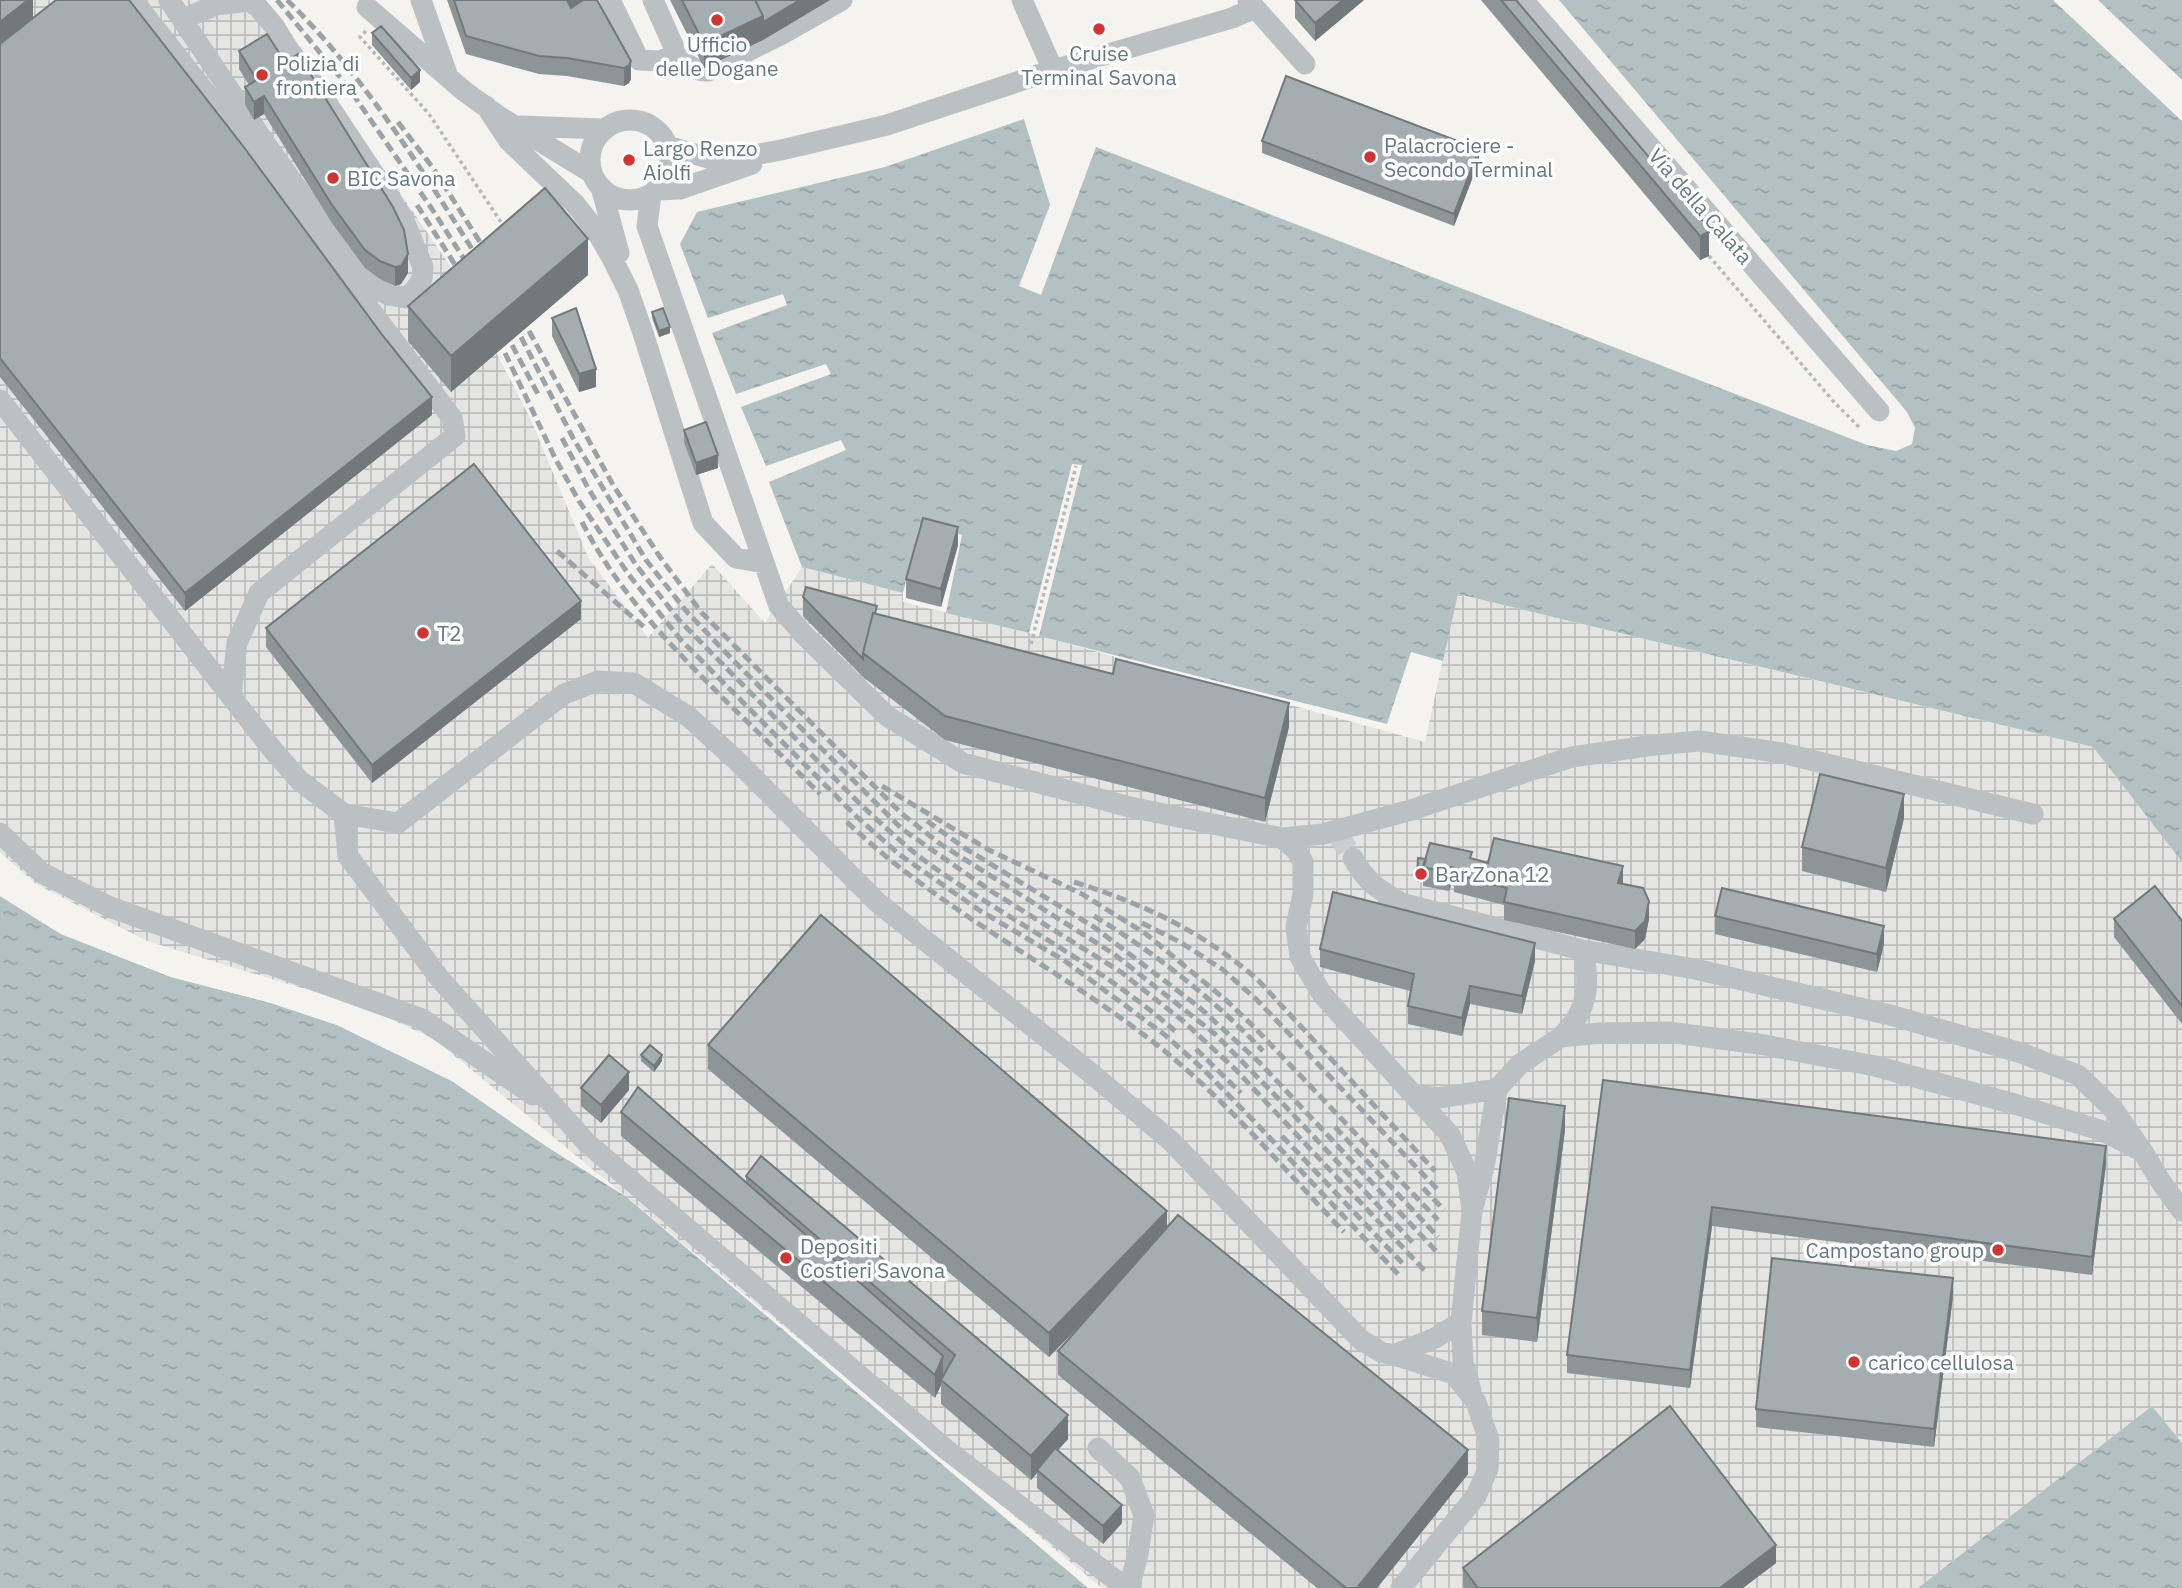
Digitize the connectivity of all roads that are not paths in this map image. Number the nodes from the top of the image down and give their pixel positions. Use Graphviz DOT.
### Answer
graph roads {
  1 [pos="133,0"];
  2 [pos="169,0"];
  3 [pos="421,0"];
  4 [pos="610,0"];
  5 [pos="653,0"];
  6 [pos="842,0"];
  7 [pos="1022,0"];
  8 [pos="1523,0"];
  9 [pos="228,1"];
  10 [pos="1252,4"];
  11 [pos="370,15"];
  12 [pos="183,19"];
  13 [pos="674,54"];
  14 [pos="1305,64"];
  15 [pos="1053,70"];
  16 [pos="447,75"];
  17 [pos="486,106"];
  18 [pos="515,125"];
  19 [pos="603,130"];
  20 [pos="668,146"];
  21 [pos="781,150"];
  22 [pos="596,180"];
  23 [pos="654,192"];
  24 [pos="628,290"];
  25 [pos="0,400"];
  26 [pos="1879,411"];
  27 [pos="764,563"];
  28 [pos="231,696"];
  29 [pos="344,814"];
  30 [pos="2033,814"];
  31 [pos="0,833"];
  32 [pos="1282,838"];
  33 [pos="1353,858"];
  34 [pos="1583,950"];
  35 [pos="1561,1037"];
  36 [pos="1497,1089"];
  37 [pos="1415,1096"];
  38 [pos="562,1114"];
  39 [pos="2143,1152"];
  40 [pos="1472,1211"];
  41 [pos="2182,1211"];
  42 [pos="1461,1322"];
  43 [pos="1394,1355"];
  44 [pos="1476,1402"];
  45 [pos="1098,1448"];
  46 [pos="1128,1588"];
  47 [pos="1401,1588"];
  1 -- 28 [label="street"];
  2 -- 12 [label="street"];
  3 -- 16 [label="street"];
  4 -- 13 [label="street"];
  5 -- 13 [label="street"];
  6 -- 13 [label="street"];
  7 -- 15 [label="street"];
  8 -- 26 [label="street, Via della Calata"];
  9 -- 12 [label="street"];
  9 -- 12 [label="street"];
  10 -- 14 [label="street"];
  10 -- 15 [label="street"];
  11 -- 16 [label="street"];
  15 -- 21 [label="street"];
  16 -- 17 [label="street"];
  17 -- 18 [label="street"];
  17 -- 24 [label="street"];
  18 -- 19 [label="street"];
  18 -- 22 [label="street"];
  19 -- 20 [label="street"];
  19 -- 22 [label="street"];
  20 -- 21 [label="street"];
  20 -- 23 [label="street"];
  21 -- 23 [label="street"];
  22 -- 23 [label="street"];
  22 -- 24 [label="street"];
  23 -- 27 [label="street"];
  24 -- 27 [label="street"];
  25 -- 28 [label="street"];
  27 -- 32 [label="street"];
  28 -- 29 [label="street"];
  29 -- 38 [label="street"];
  29 -- 43 [label="street"];
  30 -- 32 [label="street"];
  31 -- 38 [label="street"];
  32 -- 37 [label="street"];
  33 -- 34 [label="street"];
  34 -- 35 [label="street"];
  34 -- 39 [label="street"];
  35 -- 36 [label="street"];
  35 -- 39 [label="street"];
  36 -- 37 [label="street"];
  36 -- 40 [label="street"];
  37 -- 40 [label="street"];
  38 -- 46 [label="street"];
  39 -- 41 [label="street"];
  40 -- 42 [label="street"];
  42 -- 43 [label="street"];
  42 -- 44 [label="street"];
  43 -- 44 [label="street"];
  44 -- 47 [label="street"];
  45 -- 46 [label="street"];
}
